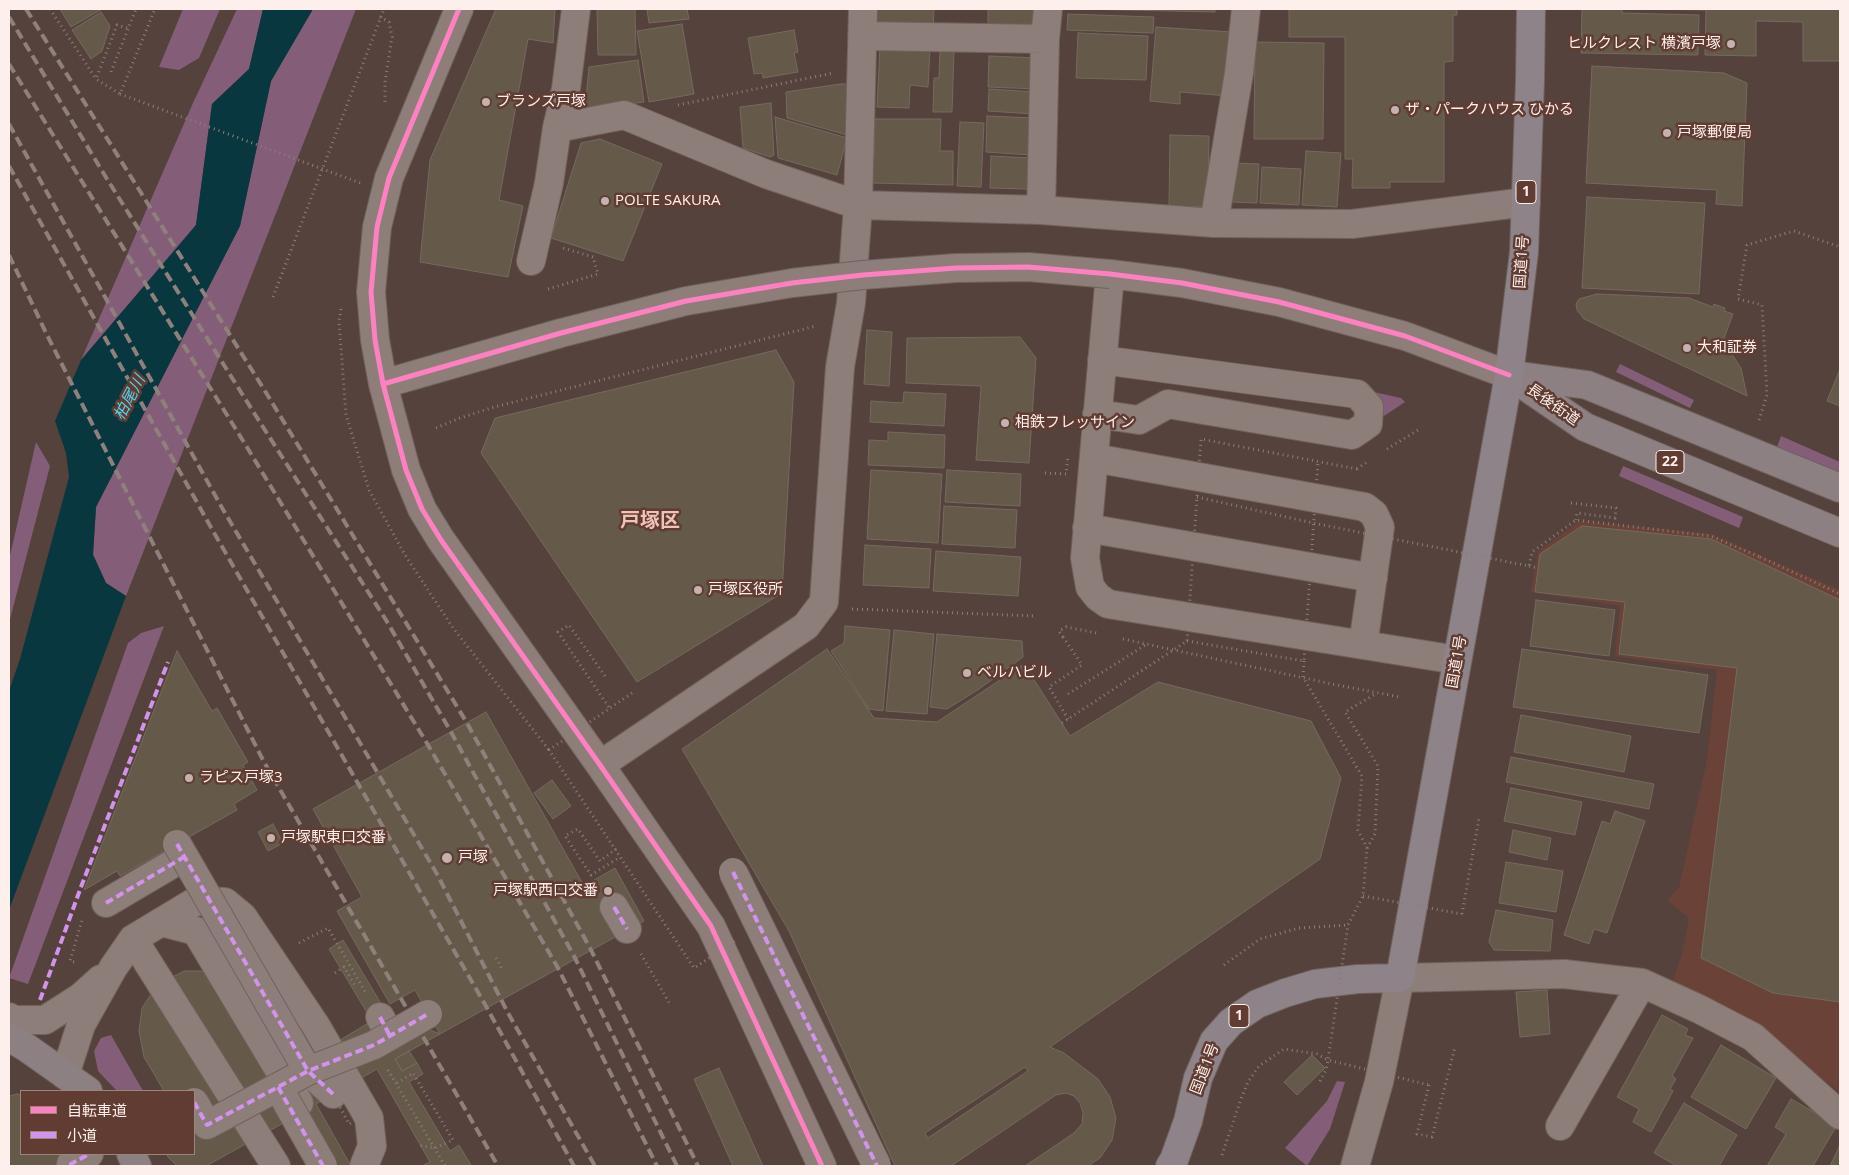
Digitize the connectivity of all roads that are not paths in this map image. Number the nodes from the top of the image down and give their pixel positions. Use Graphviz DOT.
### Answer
graph roads {
  1 [pos="458,9"];
  2 [pos="576,9"];
  3 [pos="863,9"];
  4 [pos="1048,9"];
  5 [pos="1246,9"];
  6 [pos="1531,9"];
  7 [pos="863,36"];
  8 [pos="1045,39"];
  9 [pos="557,128"];
  10 [pos="1526,202"];
  11 [pos="858,206"];
  12 [pos="1040,210"];
  13 [pos="1214,223"];
  14 [pos="534,250"];
  15 [pos="1110,274"];
  16 [pos="1103,353"];
  17 [pos="1510,374"];
  18 [pos="383,384"];
  19 [pos="1097,414"];
  20 [pos="1081,458"];
  21 [pos="1840,488"];
  22 [pos="1087,528"];
  23 [pos="1840,532"];
  24 [pos="1373,578"];
  25 [pos="1364,645"];
  26 [pos="1457,660"];
  27 [pos="600,764"];
  28 [pos="733,872"];
  29 [pos="106,903"];
  30 [pos="161,922"];
  31 [pos="134,939"];
  32 [pos="113,968"];
  33 [pos="1400,978"];
  34 [pos="1642,983"];
  35 [pos="428,1014"];
  36 [pos="10,1025"];
  37 [pos="308,1070"];
  38 [pos="65,1075"];
  39 [pos="278,1087"];
  40 [pos="87,1090"];
  41 [pos="338,1093"];
  42 [pos="195,1104"];
  43 [pos="1840,1115"];
  44 [pos="1560,1126"];
  45 [pos="87,1155"];
  46 [pos="71,1166"];
  47 [pos="276,1166"];
  48 [pos="323,1166"];
  49 [pos="337,1166"];
  50 [pos="364,1166"];
  51 [pos="822,1166"];
  52 [pos="877,1166"];
  53 [pos="1170,1166"];
  54 [pos="1355,1166"];
  1 -- 18 [label="street"];
  2 -- 9 [label="street"];
  3 -- 7 [label="street"];
  4 -- 8 [label="street"];
  5 -- 13 [label="street"];
  6 -- 10 [label="highway, 国道1号 / 1"];
  7 -- 8 [label="street"];
  7 -- 11 [label="street"];
  8 -- 12 [label="street"];
  9 -- 11 [label="street"];
  9 -- 14 [label="street"];
  10 -- 13 [label="street"];
  10 -- 17 [label="highway, 国道1号 / 1"];
  11 -- 12 [label="street"];
  11 -- 27 [label="street"];
  12 -- 13 [label="street"];
  15 -- 16 [label="street"];
  15 -- 17 [label="street"];
  15 -- 18 [label="street, bridge"];
  16 -- 19 [label="street"];
  16 -- 19 [label="street"];
  17 -- 21 [label="main road, 長後街道"];
  17 -- 23 [label="main road, 長後街道 / 22"];
  17 -- 26 [label="highway, 国道1号 / 1"];
  18 -- 27 [label="street"];
  19 -- 20 [label="street"];
  20 -- 22 [label="street"];
  20 -- 24 [label="street"];
  22 -- 24 [label="street"];
  22 -- 25 [label="street"];
  24 -- 25 [label="street"];
  25 -- 26 [label="street"];
  26 -- 33 [label="highway, 国道1号 / 1"];
  27 -- 51 [label="street"];
  28 -- 52 [label="street, bridge"];
  29 -- 37 [label="street, bridge"];
  30 -- 31 [label="street"];
  30 -- 49 [label="street"];
  30 -- 50 [label="street"];
  31 -- 32 [label="street"];
  31 -- 47 [label="street"];
  32 -- 36 [label="street"];
  32 -- 38 [label="street"];
  33 -- 34 [label="street"];
  33 -- 53 [label="highway, 国道1号 / 1"];
  33 -- 54 [label="street"];
  34 -- 43 [label="street"];
  34 -- 44 [label="street"];
  35 -- 37 [label="street, bridge"];
  36 -- 38 [label="main road"];
  37 -- 39 [label="street, bridge"];
  37 -- 41 [label="street"];
  38 -- 40 [label="main road"];
  39 -- 42 [label="street, bridge"];
  39 -- 48 [label="street, bridge"];
  45 -- 46 [label="street"];
}
